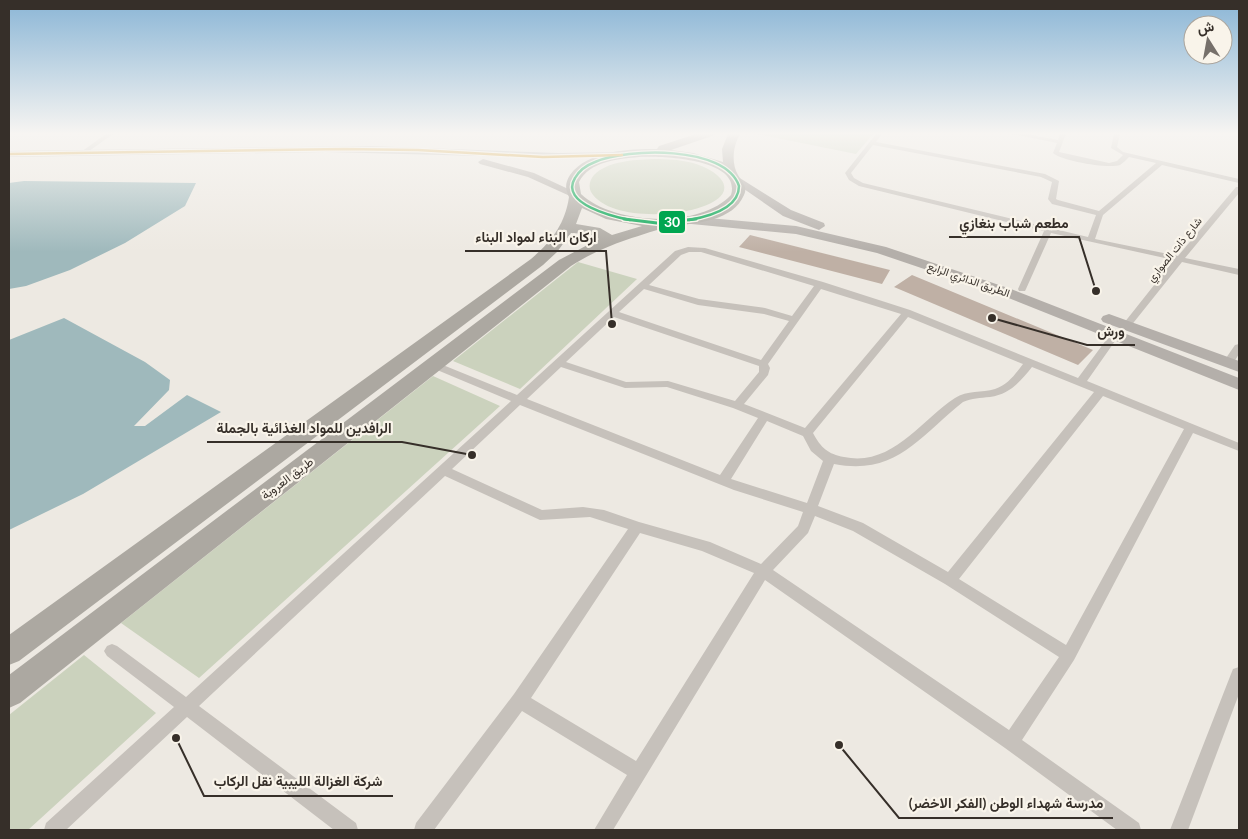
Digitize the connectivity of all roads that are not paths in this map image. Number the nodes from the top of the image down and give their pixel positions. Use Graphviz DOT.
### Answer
graph roads {
  1 [pos="526,173"];
  2 [pos="579,173"];
  3 [pos="729,173"];
  4 [pos="848,173"];
  5 [pos="1033,173"];
  6 [pos="1149,173"];
  7 [pos="1207,173"];
  8 [pos="733,176"];
  9 [pos="1239,181"];
  10 [pos="1239,189"];
  11 [pos="575,196"];
  12 [pos="1100,214"];
  13 [pos="681,221"];
  14 [pos="814,224"];
  15 [pos="566,229"];
  16 [pos="1048,230"];
  17 [pos="609,240"];
  18 [pos="1090,240"];
  19 [pos="847,241"];
  20 [pos="1179,260"];
  21 [pos="1239,272"];
  22 [pos="820,284"];
  23 [pos="642,286"];
  24 [pos="1022,288"];
  25 [pos="907,312"];
  26 [pos="612,313"];
  27 [pos="795,320"];
  28 [pos="1128,325"];
  29 [pos="1115,334"];
  30 [pos="1239,347"];
  31 [pos="1030,362"];
  32 [pos="559,363"];
  33 [pos="763,364"];
  34 [pos="434,365"];
  35 [pos="1234,365"];
  36 [pos="1080,383"];
  37 [pos="1239,384"];
  38 [pos="1100,391"];
  39 [pos="518,400"];
  40 [pos="737,405"];
  41 [pos="765,416"];
  42 [pos="1190,428"];
  43 [pos="807,433"];
  44 [pos="1239,447"];
  45 [pos="830,459"];
  46 [pos="443,470"];
  47 [pos="723,482"];
  48 [pos="811,509"];
  49 [pos="637,526"];
  50 [pos="763,571"];
  51 [pos="950,580"];
  52 [pos="112,651"];
  53 [pos="9,652"];
  54 [pos="1069,655"];
  55 [pos="1239,674"];
  56 [pos="9,693"];
  57 [pos="520,700"];
  58 [pos="187,707"];
  59 [pos="1011,742"];
  60 [pos="638,772"];
  61 [pos="53,830"];
  62 [pos="349,830"];
  63 [pos="423,830"];
  64 [pos="602,830"];
  65 [pos="1132,830"];
  66 [pos="1179,830"];
  1 -- 11 [label="main road"];
  2 -- 11 [label="highway, طريق العروبة"];
  3 -- 8 [label="highway"];
  4 -- 16 [label="street"];
  5 -- 12 [label="street"];
  6 -- 12 [label="street"];
  7 -- 9 [label="street"];
  8 -- 13 [label="highway"];
  8 -- 14 [label="main road, الطريق الدائري الرابع"];
  10 -- 20 [label="street, شارع ذات الصواري"];
  11 -- 13 [label="highway"];
  11 -- 15 [label="highway, طريق العروبة"];
  12 -- 18 [label="street"];
  13 -- 17 [label="highway, طريق العروبة"];
  13 -- 19 [label="main road, الطريق الدائري الرابع"];
  14 -- 19 [label="main road"];
  14 -- 24 [label="main road, الطريق الدائري الرابع"];
  15 -- 17 [label="highway"];
  15 -- 53 [label="highway, طريق العروبة"];
  16 -- 18 [label="street"];
  16 -- 24 [label="street"];
  17 -- 34 [label="highway, طريق العروبة"];
  18 -- 20 [label="street"];
  19 -- 29 [label="main road, الطريق الدائري الرابع"];
  20 -- 21 [label="street"];
  20 -- 28 [label="street, شارع ذات الصواري"];
  22 -- 23 [label="street"];
  22 -- 25 [label="street"];
  22 -- 27 [label="street"];
  23 -- 26 [label="street"];
  23 -- 27 [label="street"];
  24 -- 28 [label="main road, الطريق الدائري الرابع"];
  25 -- 31 [label="street"];
  25 -- 43 [label="street"];
  26 -- 32 [label="street"];
  26 -- 33 [label="street"];
  27 -- 33 [label="street"];
  28 -- 35 [label="main road, الطريق الدائري الرابع"];
  29 -- 36 [label="street"];
  29 -- 37 [label="main road, الطريق الدائري الرابع"];
  30 -- 35 [label="street"];
  31 -- 36 [label="street"];
  31 -- 45 [label="street"];
  32 -- 39 [label="street"];
  32 -- 40 [label="street"];
  33 -- 40 [label="street"];
  34 -- 39 [label="street"];
  34 -- 56 [label="highway, طريق العروبة"];
  36 -- 38 [label="street"];
  38 -- 42 [label="street"];
  38 -- 51 [label="street"];
  39 -- 46 [label="street"];
  39 -- 47 [label="street"];
  40 -- 41 [label="street"];
  41 -- 43 [label="street"];
  41 -- 47 [label="street"];
  42 -- 44 [label="street"];
  42 -- 54 [label="street"];
  43 -- 45 [label="street"];
  45 -- 48 [label="street"];
  46 -- 49 [label="street"];
  46 -- 58 [label="street"];
  47 -- 48 [label="street"];
  48 -- 50 [label="street"];
  48 -- 51 [label="street"];
  49 -- 50 [label="street"];
  49 -- 57 [label="street"];
  50 -- 59 [label="street"];
  50 -- 60 [label="street"];
  51 -- 54 [label="street"];
  52 -- 58 [label="street"];
  54 -- 59 [label="street"];
  55 -- 66 [label="street"];
  57 -- 60 [label="street"];
  57 -- 63 [label="street"];
  58 -- 61 [label="street"];
  58 -- 62 [label="street"];
  59 -- 65 [label="street"];
  60 -- 64 [label="street"];
}
